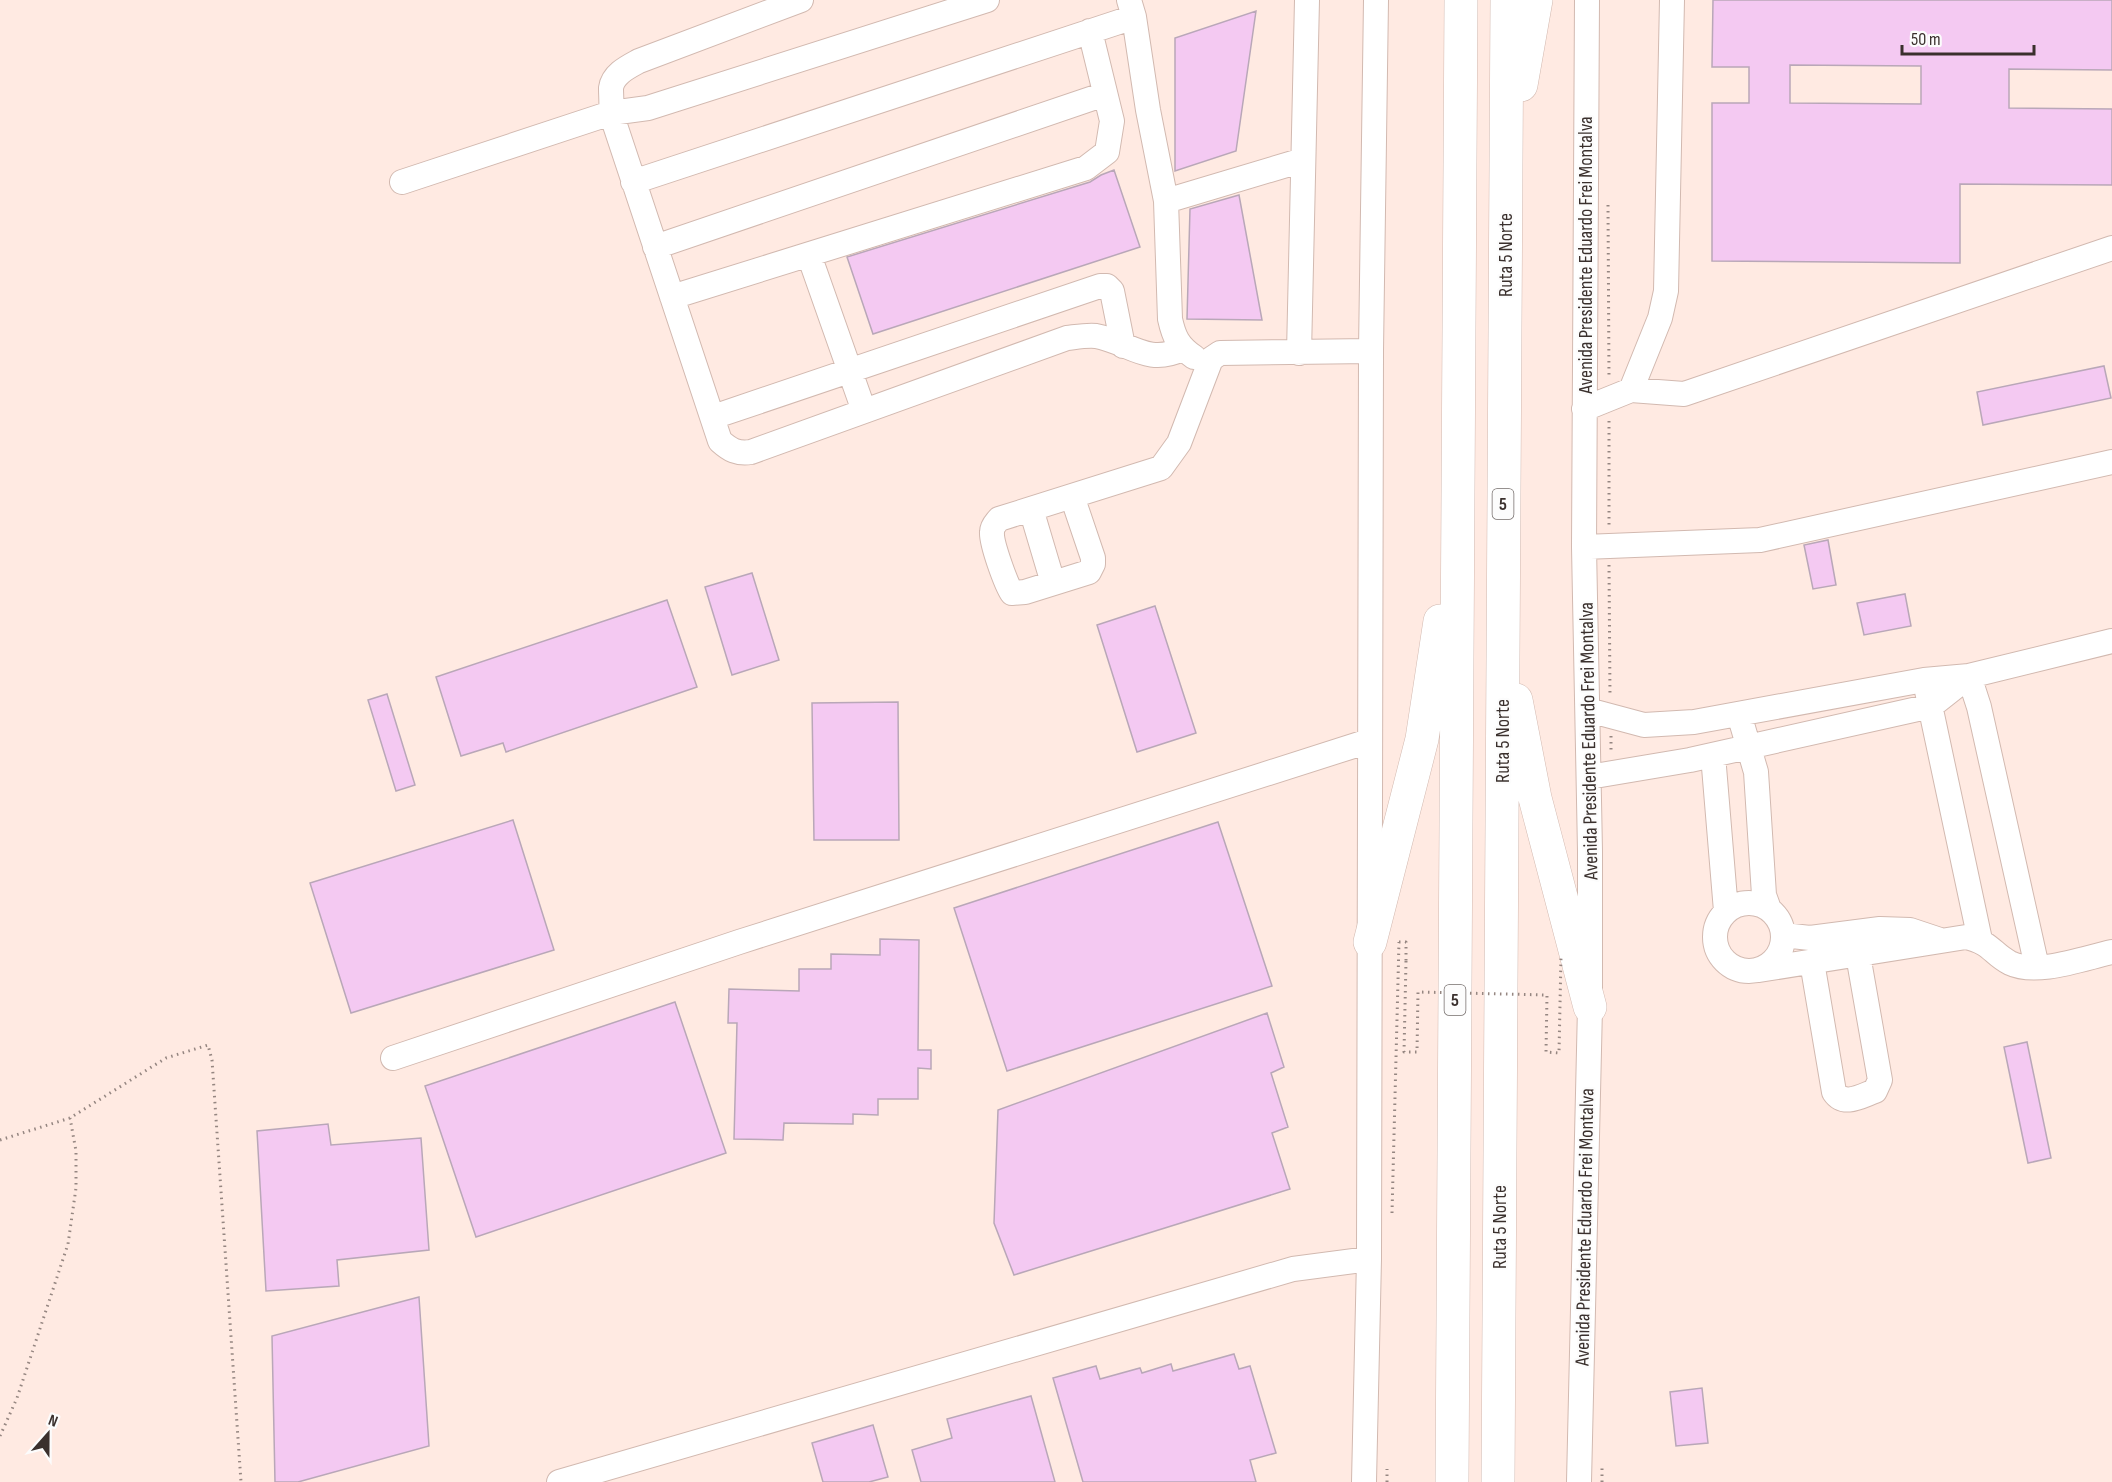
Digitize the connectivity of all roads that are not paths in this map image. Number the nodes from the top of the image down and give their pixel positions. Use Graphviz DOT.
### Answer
graph roads {
  1 [pos="801,0"];
  2 [pos="987,0"];
  3 [pos="1307,0"];
  4 [pos="1376,0"];
  5 [pos="1446,0"];
  6 [pos="1461,0"];
  7 [pos="1507,0"];
  8 [pos="1536,0"];
  9 [pos="1587,0"];
  10 [pos="1672,0"];
  11 [pos="1131,8"];
  12 [pos="1090,31"];
  13 [pos="1460,68"];
  14 [pos="1105,94"];
  15 [pos="611,113"];
  16 [pos="1506,148"];
  17 [pos="1303,160"];
  18 [pos="402,182"];
  19 [pos="633,182"];
  20 [pos="1166,201"];
  21 [pos="655,247"];
  22 [pos="2112,248"];
  23 [pos="809,255"];
  24 [pos="672,297"];
  25 [pos="1123,346"];
  26 [pos="1182,349"];
  27 [pos="1371,351"];
  28 [pos="1299,352"];
  29 [pos="1211,359"];
  30 [pos="850,370"];
  31 [pos="1631,390"];
  32 [pos="1584,410"];
  33 [pos="864,411"];
  34 [pos="713,417"];
  35 [pos="2112,462"];
  36 [pos="1072,496"];
  37 [pos="1031,509"];
  38 [pos="1457,519"];
  39 [pos="1584,547"];
  40 [pos="1053,583"];
  41 [pos="1502,633"];
  42 [pos="2112,641"];
  43 [pos="1969,676"];
  44 [pos="1924,680"];
  45 [pos="1931,706"];
  46 [pos="1588,710"];
  47 [pos="1739,714"];
  48 [pos="1369,741"];
  49 [pos="1749,748"];
  50 [pos="1713,755"];
  51 [pos="1589,777"];
  52 [pos="1769,909"];
  53 [pos="1726,912"];
  54 [pos="1784,935"];
  55 [pos="1980,940"];
  56 [pos="1384,942"];
  57 [pos="1945,942"];
  58 [pos="2112,952"];
  59 [pos="1858,955"];
  60 [pos="1812,962"];
  61 [pos="2037,967"];
  62 [pos="1759,970"];
  63 [pos="1590,1007"];
  64 [pos="393,1058"];
  65 [pos="1369,1259"];
  66 [pos="559,1482"];
  67 [pos="1364,1482"];
  68 [pos="1452,1482"];
  69 [pos="1498,1482"];
  70 [pos="1579,1482"];
  1 -- 15 [label="street"];
  2 -- 15 [label="street"];
  3 -- 17 [label="street"];
  4 -- 27 [label="street"];
  5 -- 13 [label="highway"];
  6 -- 13 [label="highway, 5"];
  7 -- 16 [label="highway, Ruta 5 Norte / 5"];
  8 -- 16 [label="highway"];
  9 -- 32 [label="street, Avenida Presidente Eduardo Frei Montalva"];
  10 -- 31 [label="street"];
  11 -- 12 [label="street"];
  11 -- 20 [label="street"];
  12 -- 14 [label="street"];
  12 -- 19 [label="street"];
  13 -- 38 [label="highway, 5"];
  14 -- 21 [label="street"];
  14 -- 23 [label="street"];
  15 -- 18 [label="street"];
  15 -- 19 [label="street"];
  16 -- 41 [label="highway, Ruta 5 Norte / 5"];
  17 -- 20 [label="street"];
  17 -- 28 [label="street"];
  19 -- 21 [label="street"];
  20 -- 26 [label="street"];
  21 -- 24 [label="street"];
  22 -- 31 [label="street"];
  23 -- 24 [label="street"];
  23 -- 30 [label="street"];
  24 -- 34 [label="street"];
  25 -- 26 [label="street"];
  25 -- 30 [label="street"];
  25 -- 33 [label="street"];
  26 -- 29 [label="street"];
  27 -- 28 [label="street"];
  27 -- 48 [label="street"];
  28 -- 29 [label="street"];
  29 -- 36 [label="street"];
  30 -- 33 [label="street"];
  30 -- 34 [label="street"];
  31 -- 32 [label="street"];
  32 -- 39 [label="street, Avenida Presidente Eduardo Frei Montalva"];
  33 -- 34 [label="street"];
  35 -- 39 [label="street"];
  36 -- 37 [label="street"];
  36 -- 40 [label="street"];
  37 -- 40 [label="street"];
  37 -- 40 [label="street"];
  38 -- 56 [label="highway"];
  38 -- 68 [label="highway, 5"];
  39 -- 46 [label="street, Avenida Presidente Eduardo Frei Montalva"];
  41 -- 63 [label="highway"];
  41 -- 69 [label="highway, Ruta 5 Norte / 5"];
  42 -- 43 [label="street"];
  43 -- 44 [label="street"];
  43 -- 45 [label="street"];
  43 -- 61 [label="street"];
  44 -- 45 [label="street"];
  44 -- 47 [label="street"];
  45 -- 49 [label="street"];
  45 -- 55 [label="street"];
  46 -- 47 [label="street"];
  46 -- 51 [label="street, Avenida Presidente Eduardo Frei Montalva"];
  47 -- 49 [label="street"];
  48 -- 56 [label="street"];
  48 -- 64 [label="street"];
  49 -- 50 [label="street"];
  49 -- 52 [label="street"];
  50 -- 51 [label="street"];
  50 -- 53 [label="street"];
  51 -- 63 [label="street, Avenida Presidente Eduardo Frei Montalva"];
  52 -- 53 [label="street"];
  52 -- 54 [label="street"];
  53 -- 62 [label="street"];
  54 -- 57 [label="street"];
  54 -- 62 [label="street"];
  55 -- 57 [label="street"];
  55 -- 61 [label="street"];
  56 -- 65 [label="street"];
  57 -- 59 [label="street"];
  58 -- 61 [label="street"];
  59 -- 60 [label="street"];
  59 -- 60 [label="street"];
  60 -- 62 [label="street"];
  63 -- 70 [label="street, Avenida Presidente Eduardo Frei Montalva"];
  65 -- 66 [label="street"];
  65 -- 67 [label="street"];
}
